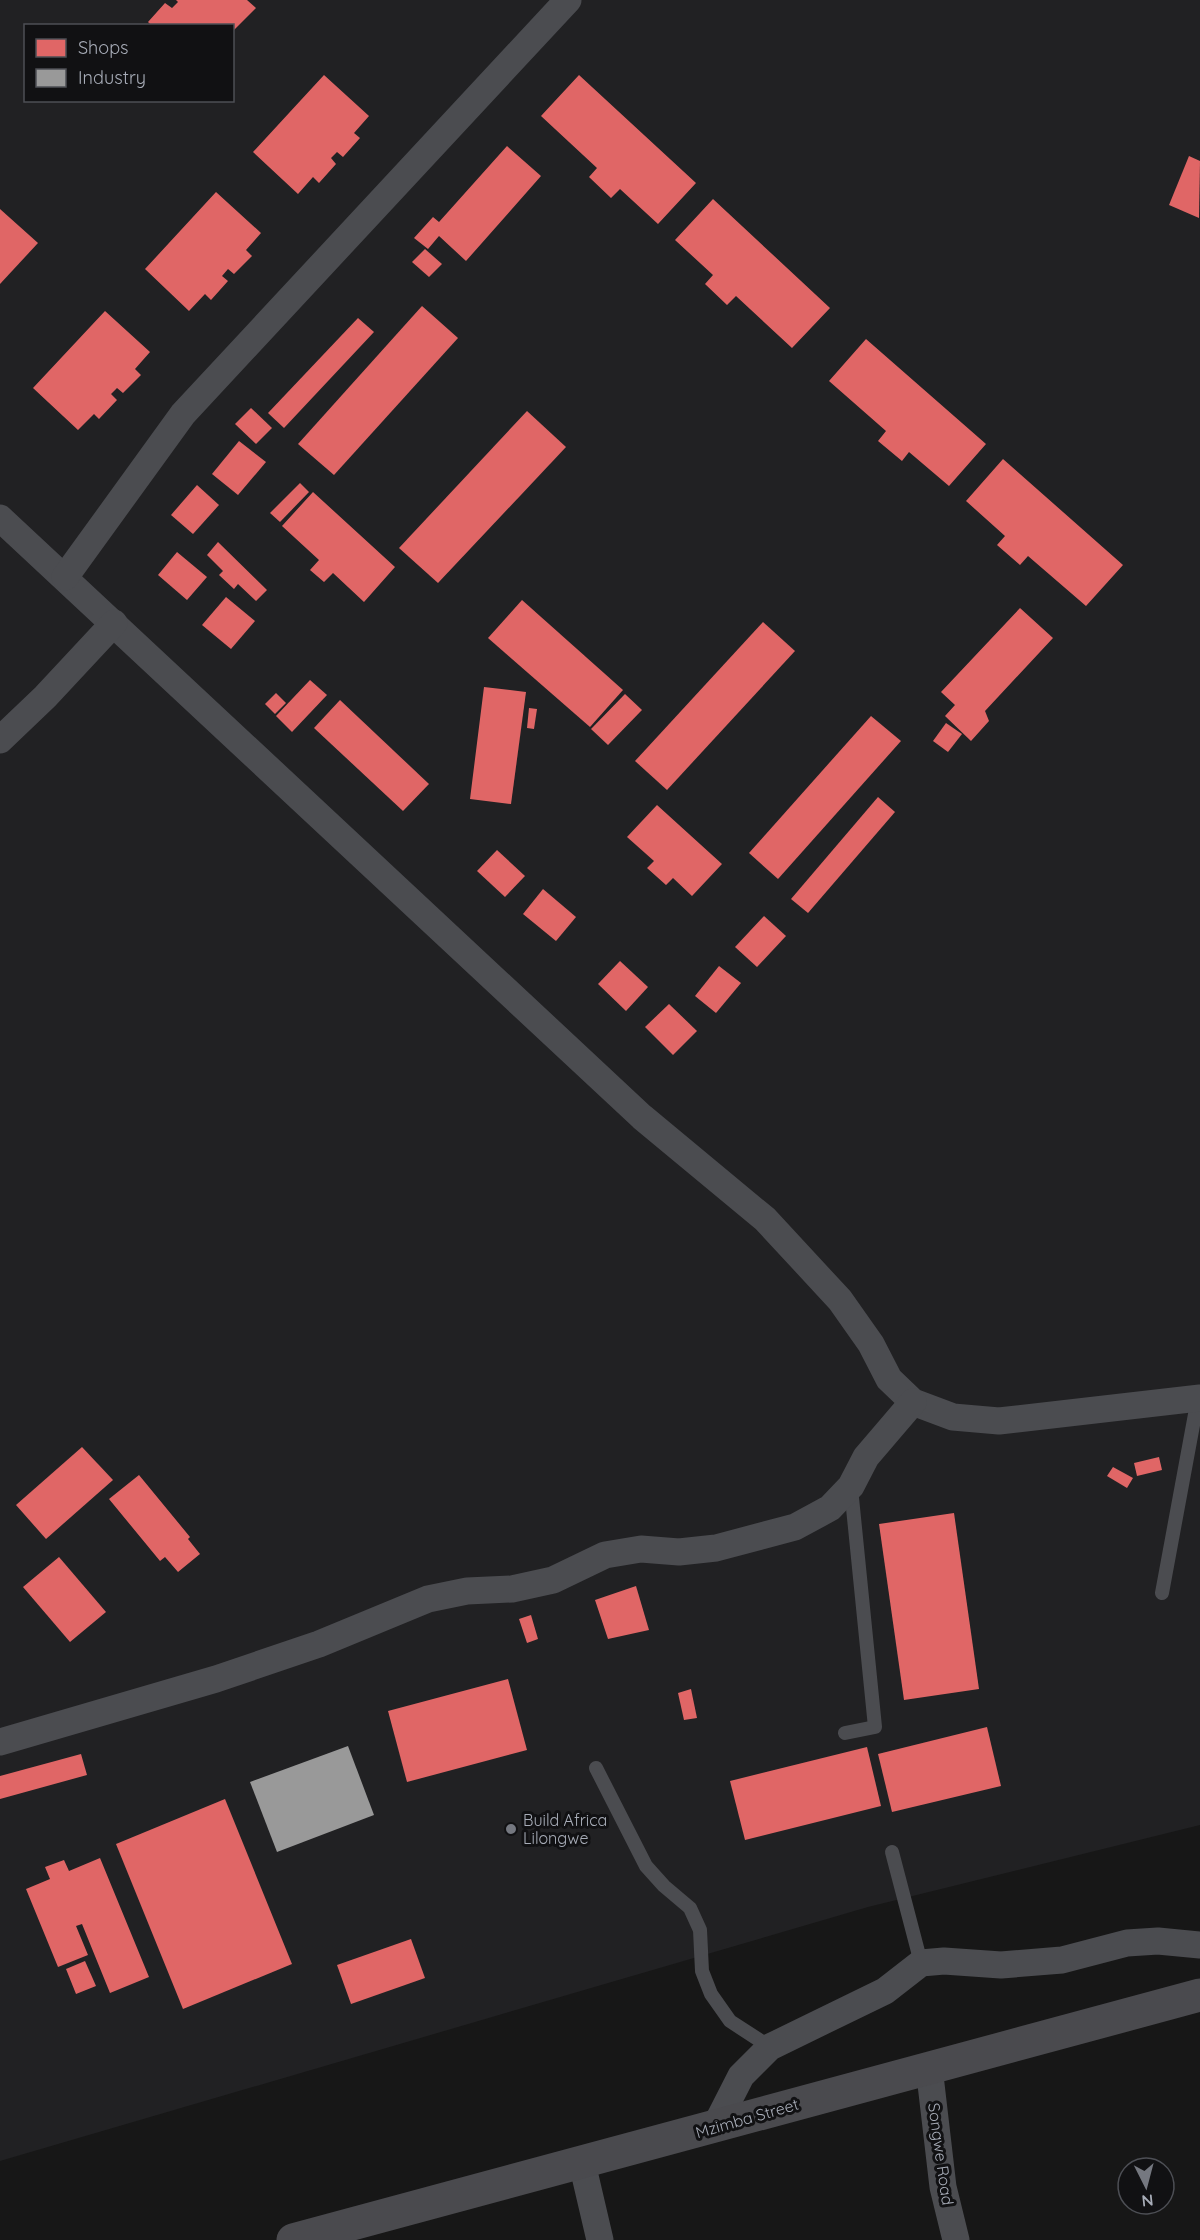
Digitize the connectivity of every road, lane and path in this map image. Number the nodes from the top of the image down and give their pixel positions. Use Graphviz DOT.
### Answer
graph roads {
  1 [pos="568,0"];
  2 [pos="0,518"];
  3 [pos="65,577"];
  4 [pos="114,624"];
  5 [pos="0,740"];
  6 [pos="1199,1398"];
  7 [pos="913,1402"];
  8 [pos="851,1486"];
  9 [pos="1162,1593"];
  10 [pos="844,1733"];
  11 [pos="0,1742"];
  12 [pos="596,1768"];
  13 [pos="892,1852"];
  14 [pos="1200,1945"];
  15 [pos="921,1963"];
  16 [pos="1200,1995"];
  17 [pos="770,2047"];
  18 [pos="928,2067"];
  19 [pos="715,2127"];
  20 [pos="582,2163"];
  21 [pos="293,2240"];
  22 [pos="600,2240"];
  23 [pos="956,2240"];
  1 -- 3 [label="street"];
  2 -- 3 [label="street"];
  3 -- 4 [label="street"];
  4 -- 5 [label="street"];
  4 -- 7 [label="street"];
  6 -- 7 [label="street"];
  6 -- 9 [label="lane"];
  7 -- 8 [label="street"];
  8 -- 10 [label="lane"];
  8 -- 11 [label="street"];
  12 -- 17 [label="lane"];
  13 -- 15 [label="lane"];
  14 -- 15 [label="street"];
  15 -- 17 [label="street"];
  16 -- 18 [label="main road, Mzimba Street"];
  17 -- 19 [label="street"];
  18 -- 19 [label="main road, Mzimba Street"];
  18 -- 23 [label="street, Songwe Road"];
  19 -- 20 [label="main road, Mzimba Street"];
  20 -- 21 [label="main road, Mzimba Street"];
  20 -- 22 [label="street"];
}
